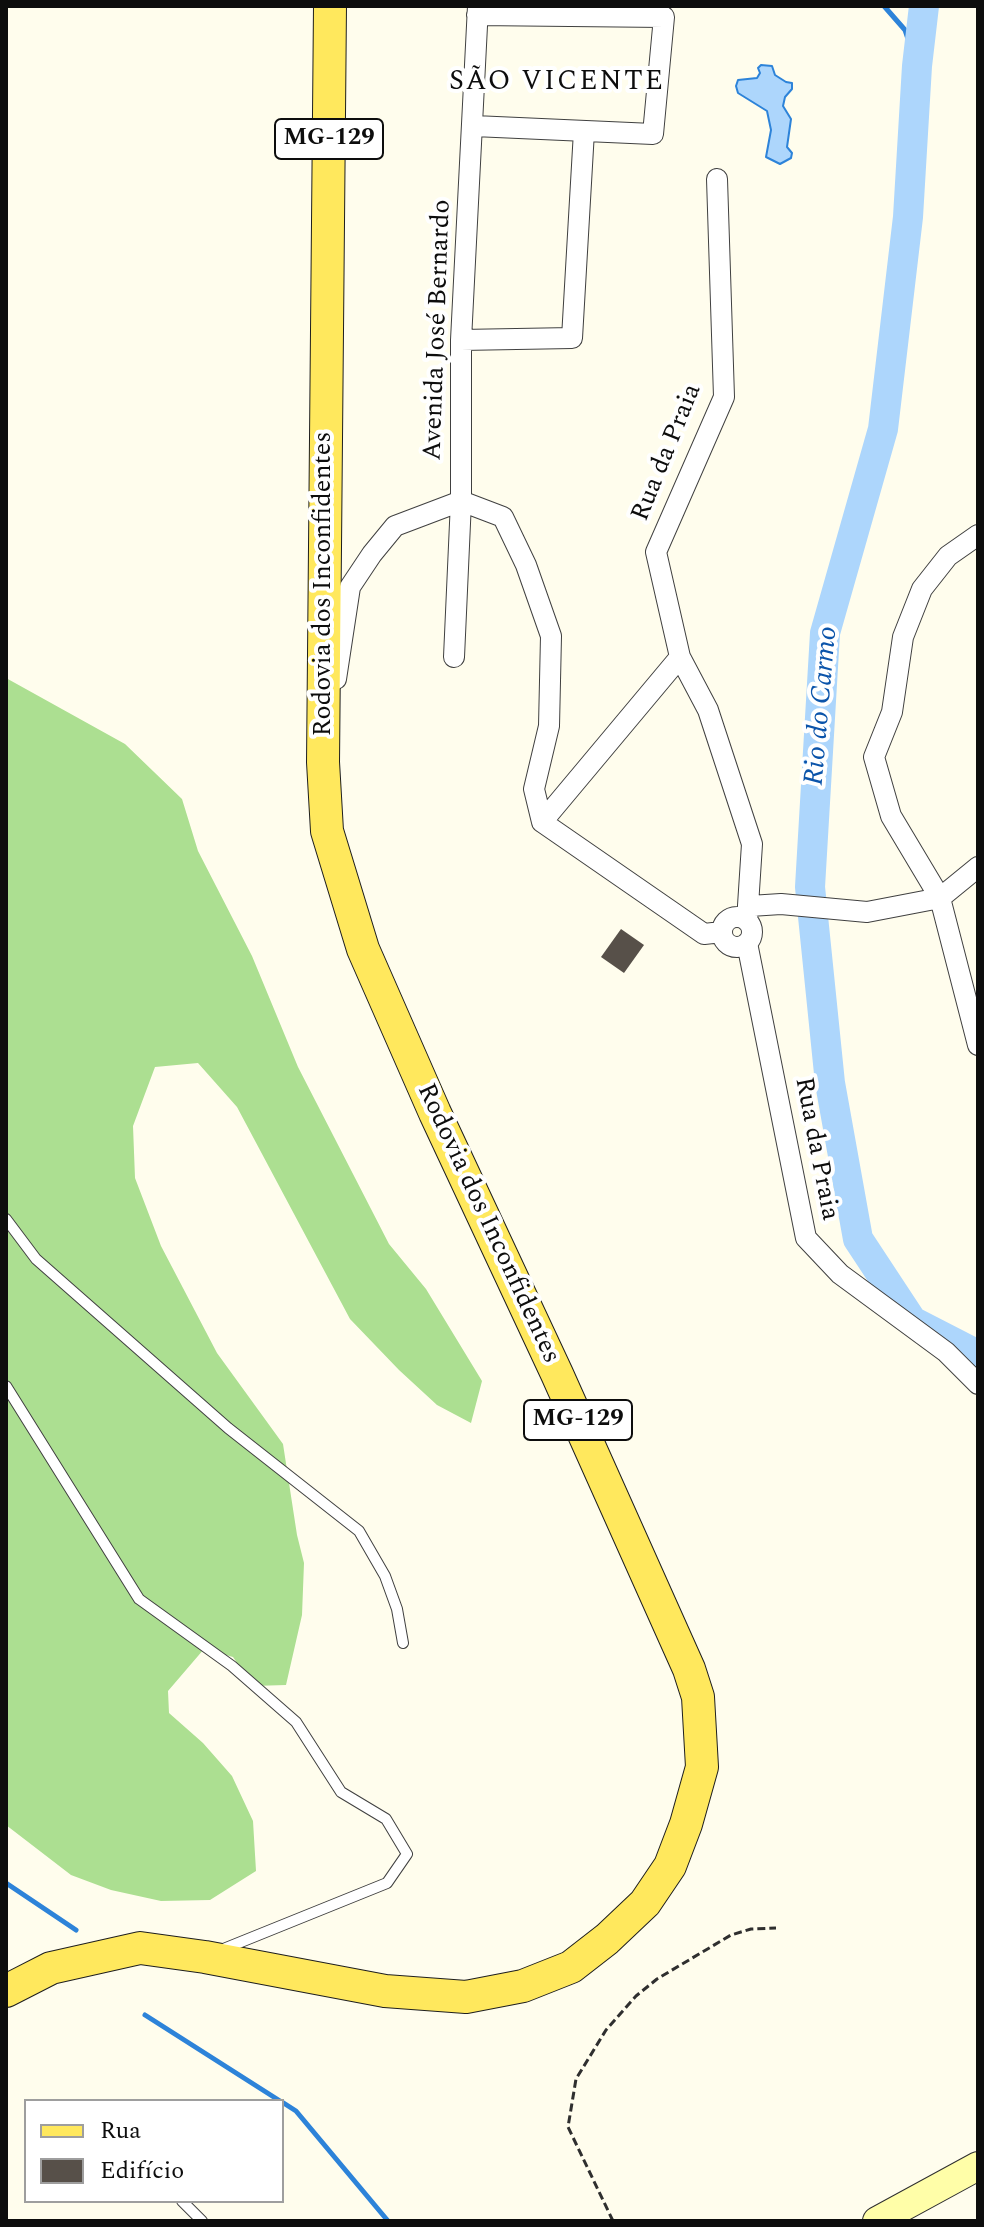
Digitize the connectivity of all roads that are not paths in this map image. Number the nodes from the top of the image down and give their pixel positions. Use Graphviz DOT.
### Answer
graph roads {
  1 [pos="330,6"];
  2 [pos="478,11"];
  3 [pos="474,126"];
  4 [pos="584,131"];
  5 [pos="717,179"];
  6 [pos="461,340"];
  7 [pos="461,501"];
  8 [pos="978,535"];
  9 [pos="454,657"];
  10 [pos="680,657"];
  11 [pos="323,762"];
  12 [pos="542,822"];
  13 [pos="978,867"];
  14 [pos="940,898"];
  15 [pos="748,914"];
  16 [pos="722,932"];
  17 [pos="747,943"];
  18 [pos="978,1045"];
  19 [pos="6,1219"];
  20 [pos="978,1384"];
  21 [pos="6,1386"];
  22 [pos="403,1643"];
  23 [pos="205,1957"];
  24 [pos="6,1991"];
  25 [pos="978,2166"];
  26 [pos="184,2203"];
  27 [pos="202,2221"];
  28 [pos="877,2221"];
  1 -- 11 [label="main road, Rodovia dos Inconfidentes / MG-129"];
  2 -- 3 [label="street, Avenida José Bernardo"];
  2 -- 4 [label="street"];
  3 -- 4 [label="street"];
  3 -- 6 [label="street, Avenida José Bernardo"];
  4 -- 6 [label="street"];
  5 -- 10 [label="street, Rua da Praia"];
  6 -- 7 [label="street, Avenida José Bernardo"];
  7 -- 9 [label="street, Avenida José Bernardo"];
  7 -- 11 [label="street"];
  7 -- 12 [label="street"];
  8 -- 14 [label="street"];
  10 -- 12 [label="street"];
  10 -- 15 [label="street, Rua da Praia"];
  11 -- 23 [label="main road, Rodovia dos Inconfidentes / MG-129"];
  12 -- 16 [label="street"];
  13 -- 14 [label="street"];
  14 -- 15 [label="street"];
  14 -- 18 [label="street"];
  15 -- 16 [label="street"];
  15 -- 17 [label="street"];
  16 -- 17 [label="street"];
  17 -- 20 [label="street, Rua da Praia"];
  19 -- 22 [label="lane"];
  21 -- 23 [label="lane"];
  23 -- 24 [label="main road, Rodovia dos Inconfidentes / MG-129"];
  25 -- 28 [label="main road"];
  26 -- 27 [label="lane"];
}
